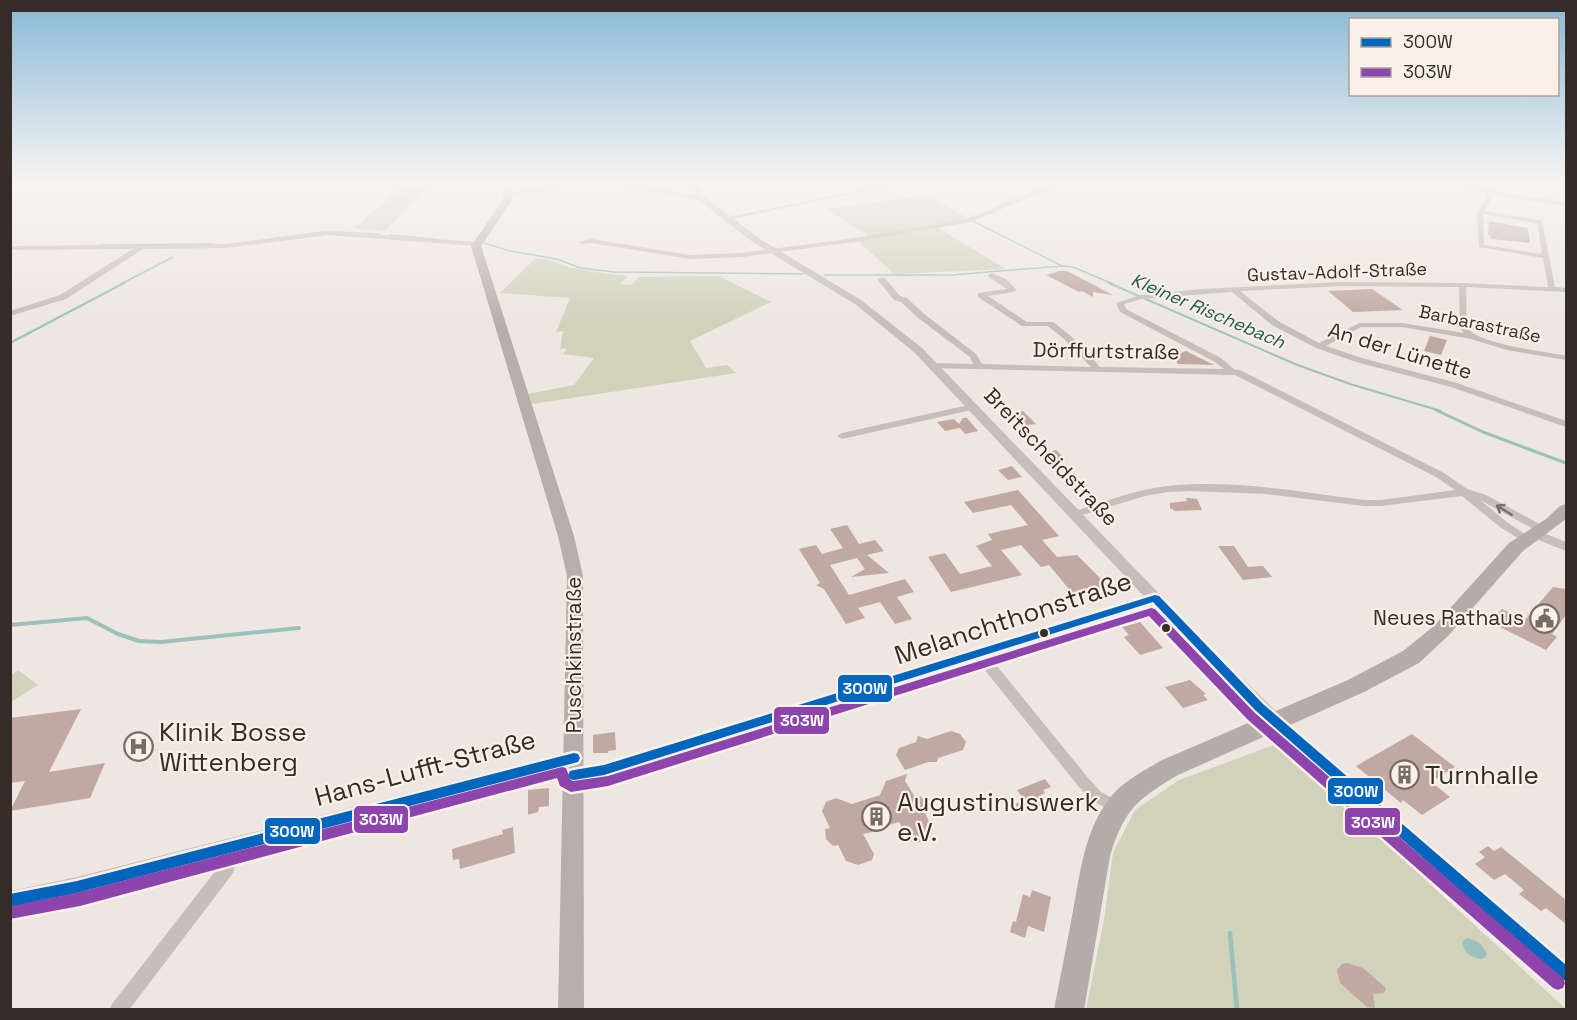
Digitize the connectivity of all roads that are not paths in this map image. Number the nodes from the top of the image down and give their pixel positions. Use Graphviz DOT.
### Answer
graph roads {
  1 [pos="485,231"];
  2 [pos="744,231"];
  3 [pos="909,231"];
  4 [pos="1481,231"];
  5 [pos="1542,231"];
  6 [pos="581,242"];
  7 [pos="477,243"];
  8 [pos="144,246"];
  9 [pos="10,248"];
  10 [pos="772,251"];
  11 [pos="1547,257"];
  12 [pos="992,275"];
  13 [pos="881,279"];
  14 [pos="1461,285"];
  15 [pos="1552,289"];
  16 [pos="1234,290"];
  17 [pos="1566,290"];
  18 [pos="10,315"];
  19 [pos="1472,337"];
  20 [pos="1320,346"];
  21 [pos="1566,358"];
  22 [pos="978,365"];
  23 [pos="933,366"];
  24 [pos="1098,368"];
  25 [pos="1232,372"];
  26 [pos="973,407"];
  27 [pos="1566,424"];
  28 [pos="842,436"];
  29 [pos="1465,492"];
  30 [pos="1566,510"];
  31 [pos="1075,514"];
  32 [pos="1535,535"];
  33 [pos="1566,547"];
  34 [pos="1155,598"];
  35 [pos="979,654"];
  36 [pos="1275,721"];
  37 [pos="574,767"];
  38 [pos="1117,808"];
  39 [pos="232,847"];
  40 [pos="10,901"];
  41 [pos="1566,974"];
  42 [pos="118,1010"];
  43 [pos="571,1010"];
  44 [pos="1069,1010"];
  1 -- 7 [label="main road"];
  2 -- 10 [label="street, Breitscheidstraße"];
  3 -- 10 [label="street"];
  4 -- 11 [label="street"];
  5 -- 11 [label="street"];
  6 -- 10 [label="street"];
  7 -- 8 [label="street"];
  7 -- 37 [label="main road, Puschkinstraße"];
  8 -- 9 [label="street"];
  8 -- 18 [label="street"];
  10 -- 23 [label="street, Breitscheidstraße"];
  11 -- 15 [label="street"];
  12 -- 24 [label="street"];
  13 -- 22 [label="street"];
  14 -- 15 [label="street, Gustav-Adolf-Straße"];
  14 -- 16 [label="street, Gustav-Adolf-Straße"];
  14 -- 19 [label="street"];
  15 -- 17 [label="street, Gustav-Adolf-Straße"];
  16 -- 20 [label="street, An der Lünette"];
  16 -- 25 [label="street, Gustav-Adolf-Straße"];
  19 -- 20 [label="street, Barbarastraße"];
  19 -- 21 [label="street, Barbarastraße"];
  20 -- 27 [label="street, An der Lünette"];
  22 -- 23 [label="street, Dörffurtstraße"];
  22 -- 24 [label="street, Dörffurtstraße"];
  23 -- 26 [label="street, Breitscheidstraße"];
  24 -- 25 [label="street, Dörffurtstraße"];
  25 -- 29 [label="street"];
  26 -- 28 [label="street"];
  26 -- 31 [label="street, Breitscheidstraße"];
  29 -- 31 [label="street"];
  32 -- 29 [label="street, one-way"];
  29 -- 32 [label="street"];
  30 -- 32 [label="main road"];
  31 -- 34 [label="street, Breitscheidstraße"];
  32 -- 33 [label="street"];
  32 -- 36 [label="main road"];
  34 -- 35 [label="street, Melanchthonstraße"];
  34 -- 36 [label="street, Breitscheidstraße"];
  35 -- 37 [label="street, Melanchthonstraße"];
  35 -- 38 [label="street"];
  36 -- 38 [label="main road"];
  36 -- 41 [label="street"];
  37 -- 39 [label="street, Hans-Lufft-Straße"];
  37 -- 43 [label="main road, Puschkinstraße"];
  38 -- 44 [label="main road"];
  39 -- 40 [label="street, Hans-Lufft-Straße"];
  39 -- 42 [label="street"];
}
